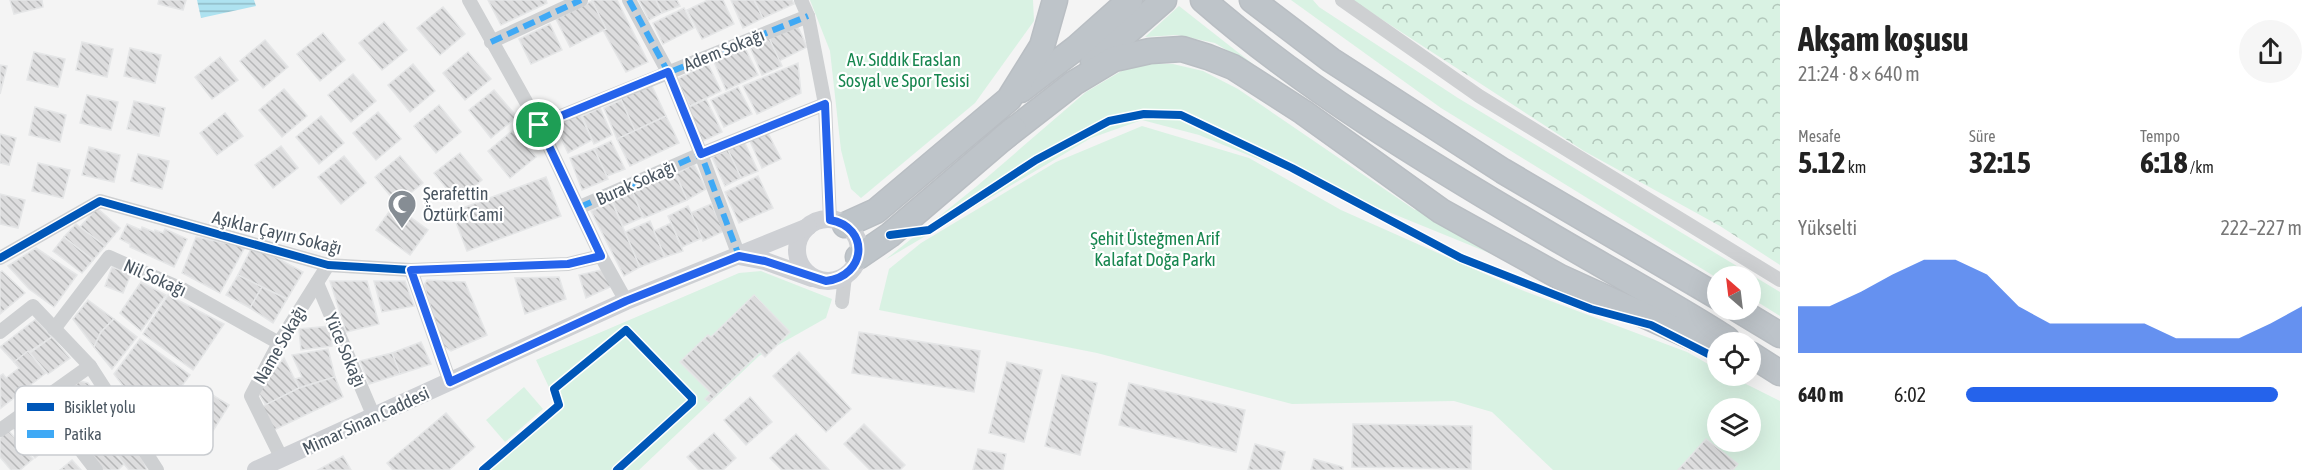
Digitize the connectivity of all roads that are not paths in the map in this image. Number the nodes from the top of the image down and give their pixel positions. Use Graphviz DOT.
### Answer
graph roads {
  1 [pos="469,0"];
  2 [pos="581,0"];
  3 [pos="629,0"];
  4 [pos="801,0"];
  5 [pos="1055,0"];
  6 [pos="1130,0"];
  7 [pos="1164,0"];
  8 [pos="1252,0"];
  9 [pos="1342,0"];
  10 [pos="1204,1"];
  11 [pos="808,16"];
  12 [pos="491,42"];
  13 [pos="668,72"];
  14 [pos="1009,99"];
  15 [pos="825,104"];
  16 [pos="539,125"];
  17 [pos="1002,139"];
  18 [pos="701,154"];
  19 [pos="580,207"];
  20 [pos="837,222"];
  21 [pos="808,227"];
  22 [pos="601,256"];
  23 [pos="739,256"];
  24 [pos="0,258"];
  25 [pos="328,265"];
  26 [pos="852,266"];
  27 [pos="411,270"];
  28 [pos="816,279"];
  29 [pos="1780,280"];
  30 [pos="317,283"];
  31 [pos="1707,291"];
  32 [pos="626,301"];
  33 [pos="842,302"];
  34 [pos="1755,320"];
  35 [pos="54,329"];
  36 [pos="0,332"];
  37 [pos="1715,332"];
  38 [pos="1780,335"];
  39 [pos="279,343"];
  40 [pos="1707,344"];
  41 [pos="1761,361"];
  42 [pos="90,366"];
  43 [pos="1761,372"];
  44 [pos="1780,373"];
  45 [pos="1780,381"];
  46 [pos="450,382"];
  47 [pos="62,386"];
  48 [pos="103,386"];
  49 [pos="374,417"];
  50 [pos="15,419"];
  51 [pos="0,430"];
  52 [pos="84,455"];
  53 [pos="148,455"];
  54 [pos="282,459"];
  55 [pos="96,470"];
  56 [pos="158,470"];
  57 [pos="256,470"];
  1 -- 12 [label="street"];
  2 -- 12 [label="street"];
  3 -- 13 [label="street"];
  4 -- 11 [label="street"];
  5 -- 14 [label="highway"];
  6 -- 14 [label="highway"];
  7 -- 17 [label="highway"];
  8 -- 31 [label="highway"];
  9 -- 29 [label="street"];
  10 -- 37 [label="highway"];
  11 -- 13 [label="street, Adem Sokağı"];
  11 -- 15 [label="street"];
  12 -- 16 [label="street"];
  13 -- 16 [label="street, Adem Sokağı"];
  13 -- 18 [label="street"];
  14 -- 20 [label="highway"];
  15 -- 18 [label="street, Burak Sokağı"];
  15 -- 20 [label="street"];
  16 -- 19 [label="street"];
  17 -- 26 [label="highway"];
  17 -- 40 [label="highway"];
  18 -- 19 [label="street, Burak Sokağı"];
  18 -- 23 [label="street"];
  19 -- 22 [label="street"];
  20 -- 21 [label="main road"];
  20 -- 26 [label="main road"];
  21 -- 23 [label="main road, Mimar Sinan Caddesi"];
  21 -- 28 [label="main road"];
  22 -- 27 [label="street, Aşıklar Çayırı Sokağı"];
  22 -- 32 [label="street"];
  23 -- 28 [label="main road"];
  23 -- 32 [label="main road, Mimar Sinan Caddesi"];
  24 -- 25 [label="street, Aşıklar Çayırı Sokağı"];
  25 -- 27 [label="street, Aşıklar Çayırı Sokağı"];
  25 -- 30 [label="street, Name Sokağı"];
  26 -- 28 [label="main road"];
  26 -- 33 [label="street"];
  27 -- 46 [label="street"];
  30 -- 39 [label="street, Name Sokağı"];
  30 -- 49 [label="street, Yüce Sokağı"];
  32 -- 46 [label="main road, Mimar Sinan Caddesi"];
  34 -- 38 [label="highway"];
  35 -- 36 [label="street"];
  35 -- 39 [label="street, Nil Sokağı"];
  35 -- 42 [label="street"];
  39 -- 54 [label="street, Name Sokağı"];
  41 -- 44 [label="highway"];
  42 -- 47 [label="street"];
  42 -- 48 [label="street"];
  43 -- 45 [label="highway"];
  46 -- 49 [label="main road, Mimar Sinan Caddesi"];
  49 -- 54 [label="main road, Mimar Sinan Caddesi"];
  50 -- 51 [label="street"];
  52 -- 55 [label="street"];
  53 -- 56 [label="street"];
  54 -- 57 [label="main road, Mimar Sinan Caddesi"];
}
